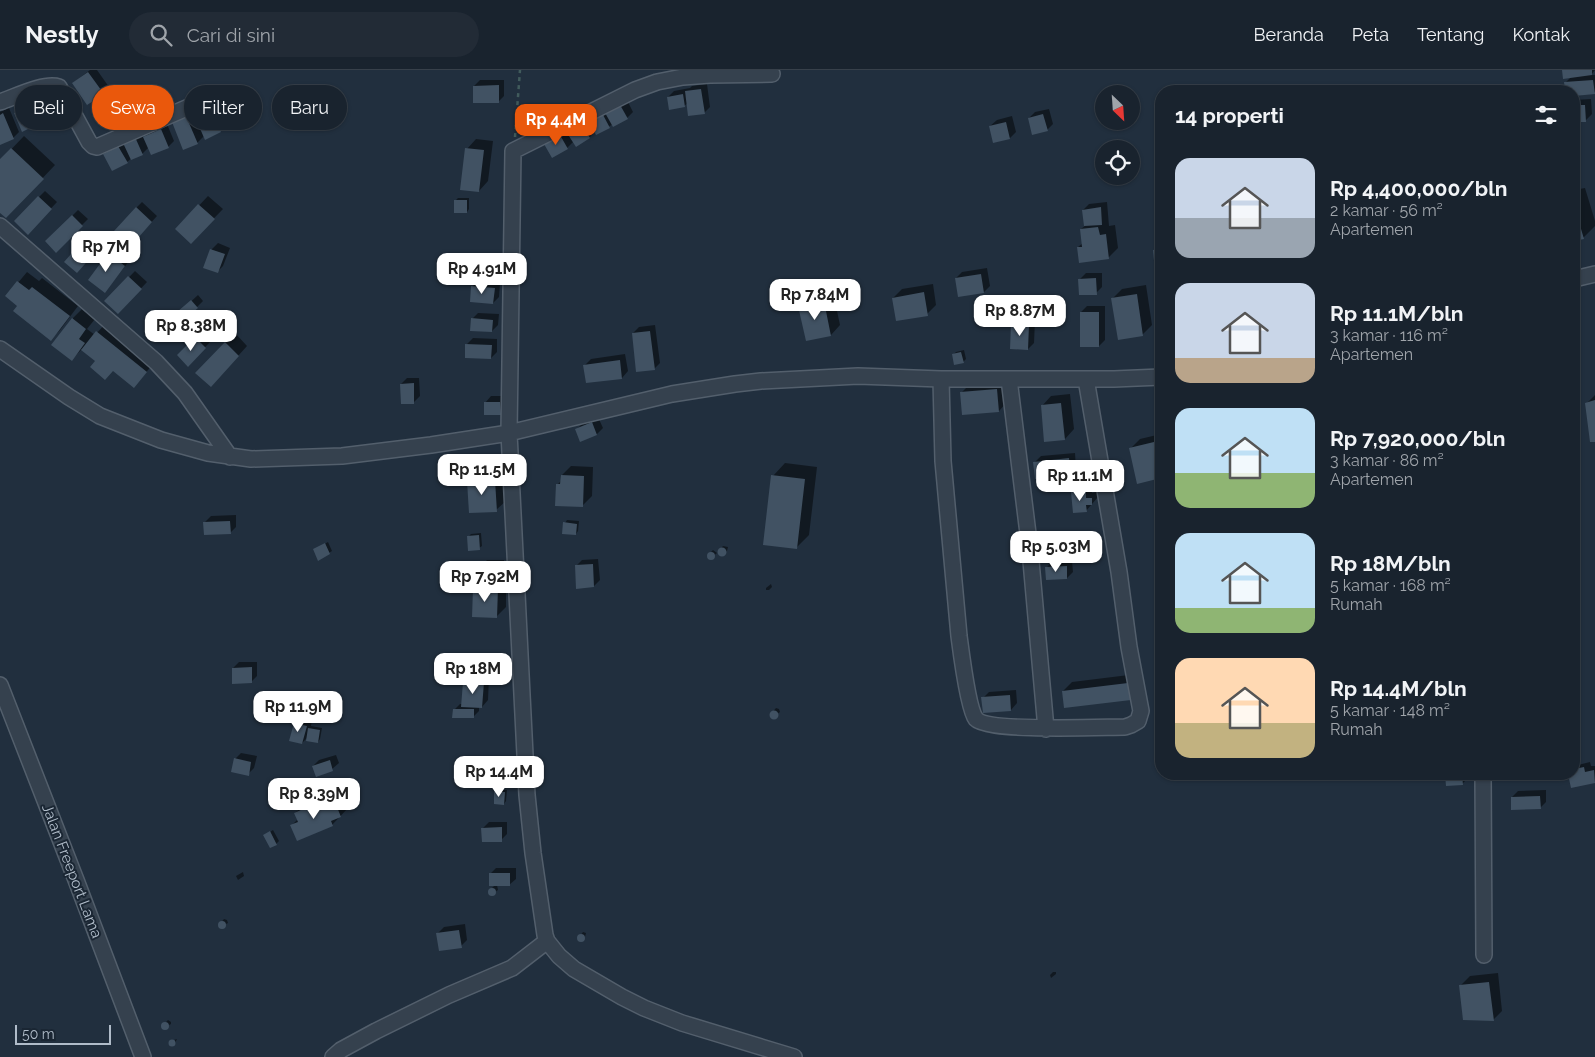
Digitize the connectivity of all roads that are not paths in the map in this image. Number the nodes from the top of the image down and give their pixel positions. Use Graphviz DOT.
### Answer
graph roads {
  1 [pos="772,74"];
  2 [pos="0,102"];
  3 [pos="184,109"];
  4 [pos="0,226"];
  5 [pos="1595,274"];
  6 [pos="1580,278"];
  7 [pos="0,349"];
  8 [pos="1155,377"];
  9 [pos="1009,378"];
  10 [pos="941,379"];
  11 [pos="1086,379"];
  12 [pos="509,433"];
  13 [pos="230,457"];
  14 [pos="0,685"];
  15 [pos="1046,729"];
  16 [pos="1483,780"];
  17 [pos="547,941"];
  18 [pos="1484,955"];
  19 [pos="143,1057"];
  20 [pos="333,1057"];
  21 [pos="794,1057"];
  1 -- 12 [label="street"];
  2 -- 3 [label="street"];
  4 -- 13 [label="street"];
  5 -- 6 [label="street"];
  7 -- 13 [label="street"];
  8 -- 11 [label="street"];
  9 -- 10 [label="street"];
  9 -- 11 [label="street"];
  9 -- 15 [label="street"];
  10 -- 12 [label="street"];
  10 -- 15 [label="street"];
  11 -- 15 [label="street"];
  12 -- 13 [label="street"];
  12 -- 17 [label="street"];
  14 -- 19 [label="street, Jalan Freeport Lama"];
  16 -- 18 [label="street"];
  17 -- 20 [label="street"];
  17 -- 21 [label="street"];
}
